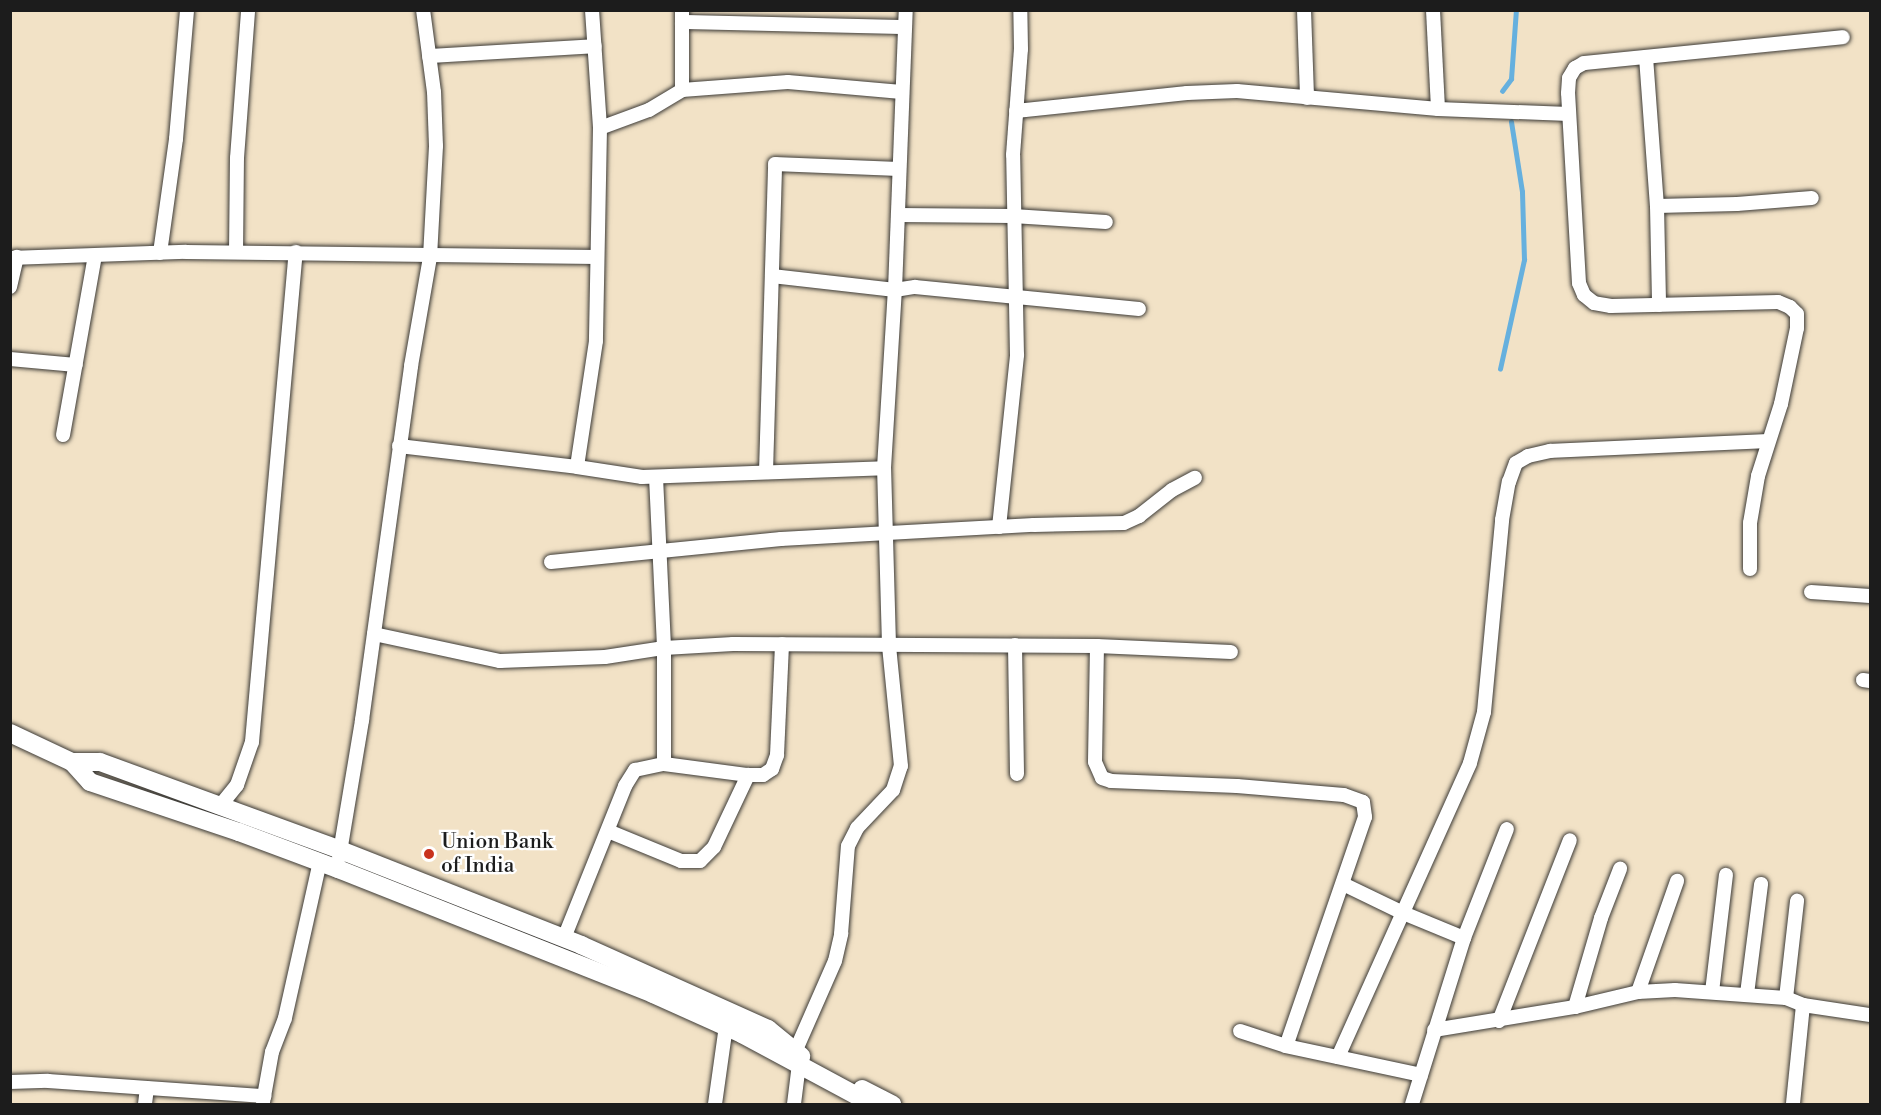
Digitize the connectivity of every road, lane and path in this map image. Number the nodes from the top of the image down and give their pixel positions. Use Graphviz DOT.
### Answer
graph roads {
  1 [pos="187,10"];
  2 [pos="248,10"];
  3 [pos="423,10"];
  4 [pos="592,10"];
  5 [pos="906,10"];
  6 [pos="1020,10"];
  7 [pos="1304,10"];
  8 [pos="1433,10"];
  9 [pos="682,16"];
  10 [pos="905,27"];
  11 [pos="1843,37"];
  12 [pos="595,46"];
  13 [pos="429,56"];
  14 [pos="1646,57"];
  15 [pos="682,90"];
  16 [pos="902,92"];
  17 [pos="1307,98"];
  18 [pos="1438,109"];
  19 [pos="1016,111"];
  20 [pos="1569,114"];
  21 [pos="600,128"];
  22 [pos="898,169"];
  23 [pos="1812,198"];
  24 [pos="1657,206"];
  25 [pos="898,215"];
  26 [pos="1013,216"];
  27 [pos="1106,222"];
  28 [pos="236,252"];
  29 [pos="296,252"];
  30 [pos="160,253"];
  31 [pos="95,256"];
  32 [pos="430,257"];
  33 [pos="597,257"];
  34 [pos="14,258"];
  35 [pos="772,276"];
  36 [pos="10,287"];
  37 [pos="895,290"];
  38 [pos="1016,297"];
  39 [pos="1659,305"];
  40 [pos="1139,309"];
  41 [pos="10,359"];
  42 [pos="76,365"];
  43 [pos="63,435"];
  44 [pos="1767,441"];
  45 [pos="399,446"];
  46 [pos="577,467"];
  47 [pos="884,468"];
  48 [pos="766,472"];
  49 [pos="656,477"];
  50 [pos="1195,478"];
  51 [pos="999,527"];
  52 [pos="886,533"];
  53 [pos="659,552"];
  54 [pos="551,562"];
  55 [pos="1749,569"];
  56 [pos="1810,592"];
  57 [pos="1870,596"];
  58 [pos="374,634"];
  59 [pos="782,644"];
  60 [pos="888,645"];
  61 [pos="1015,645"];
  62 [pos="1097,646"];
  63 [pos="664,648"];
  64 [pos="1231,652"];
  65 [pos="10,733"];
  66 [pos="72,762"];
  67 [pos="664,764"];
  68 [pos="1017,774"];
  69 [pos="748,776"];
  70 [pos="220,806"];
  71 [pos="1507,829"];
  72 [pos="608,831"];
  73 [pos="1570,840"];
  74 [pos="340,850"];
  75 [pos="329,866"];
  76 [pos="1620,869"];
  77 [pos="1726,875"];
  78 [pos="1677,881"];
  79 [pos="1343,884"];
  80 [pos="1761,884"];
  81 [pos="1797,901"];
  82 [pos="1403,913"];
  83 [pos="564,938"];
  84 [pos="1464,938"];
  85 [pos="1638,992"];
  86 [pos="1712,992"];
  87 [pos="1747,994"];
  88 [pos="1786,998"];
  89 [pos="1803,1005"];
  90 [pos="1575,1007"];
  91 [pos="1870,1015"];
  92 [pos="1499,1021"];
  93 [pos="726,1026"];
  94 [pos="1434,1030"];
  95 [pos="1240,1031"];
  96 [pos="1286,1046"];
  97 [pos="1338,1057"];
  98 [pos="797,1058"];
  99 [pos="1421,1075"];
  100 [pos="10,1082"];
  101 [pos="147,1088"];
  102 [pos="263,1100"];
  103 [pos="145,1104"];
  104 [pos="715,1104"];
  105 [pos="794,1104"];
  106 [pos="872,1104"];
  107 [pos="892,1104"];
  108 [pos="1412,1104"];
  109 [pos="1793,1104"];
  1 -- 30 [label="street"];
  2 -- 28 [label="street"];
  3 -- 13 [label="street"];
  4 -- 12 [label="street"];
  5 -- 10 [label="street"];
  6 -- 19 [label="street"];
  7 -- 17 [label="street"];
  8 -- 18 [label="street"];
  9 -- 10 [label="street"];
  9 -- 15 [label="street"];
  10 -- 16 [label="street"];
  11 -- 14 [label="street"];
  12 -- 13 [label="street"];
  12 -- 21 [label="street"];
  13 -- 32 [label="street"];
  14 -- 20 [label="street"];
  14 -- 24 [label="street"];
  15 -- 16 [label="street"];
  15 -- 21 [label="street"];
  16 -- 22 [label="street"];
  17 -- 18 [label="street"];
  17 -- 19 [label="street"];
  18 -- 20 [label="street"];
  19 -- 26 [label="street"];
  20 -- 39 [label="street"];
  21 -- 33 [label="street"];
  22 -- 25 [label="street"];
  22 -- 35 [label="street"];
  23 -- 24 [label="street"];
  24 -- 39 [label="street"];
  25 -- 26 [label="street"];
  25 -- 37 [label="street"];
  26 -- 27 [label="street"];
  26 -- 38 [label="street"];
  28 -- 29 [label="street"];
  28 -- 30 [label="street"];
  29 -- 32 [label="street"];
  29 -- 70 [label="street"];
  30 -- 31 [label="street"];
  31 -- 34 [label="street"];
  31 -- 42 [label="street"];
  32 -- 33 [label="street"];
  32 -- 45 [label="street"];
  33 -- 46 [label="street"];
  34 -- 36 [label="street"];
  35 -- 37 [label="street"];
  35 -- 48 [label="street"];
  37 -- 38 [label="street"];
  37 -- 47 [label="street"];
  38 -- 40 [label="street"];
  38 -- 51 [label="street"];
  39 -- 44 [label="street"];
  41 -- 42 [label="street"];
  42 -- 43 [label="street"];
  44 -- 55 [label="street"];
  44 -- 82 [label="street"];
  45 -- 46 [label="street"];
  45 -- 58 [label="street"];
  46 -- 49 [label="street"];
  47 -- 48 [label="street"];
  47 -- 52 [label="street"];
  48 -- 49 [label="street"];
  49 -- 53 [label="street"];
  50 -- 51 [label="street"];
  51 -- 52 [label="street"];
  52 -- 53 [label="street"];
  52 -- 60 [label="street"];
  53 -- 54 [label="street"];
  53 -- 63 [label="street"];
  56 -- 57 [label="street"];
  58 -- 63 [label="street"];
  58 -- 74 [label="street"];
  59 -- 60 [label="street"];
  59 -- 63 [label="street"];
  59 -- 69 [label="street"];
  60 -- 61 [label="street"];
  60 -- 98 [label="street"];
  61 -- 62 [label="street"];
  61 -- 68 [label="street"];
  62 -- 64 [label="street"];
  62 -- 79 [label="street"];
  63 -- 67 [label="street"];
  65 -- 66 [label="main road"];
  66 -- 70 [label="main road"];
  66 -- 75 [label="main road"];
  67 -- 69 [label="street"];
  67 -- 72 [label="street"];
  69 -- 72 [label="street"];
  70 -- 74 [label="main road"];
  71 -- 84 [label="street"];
  72 -- 83 [label="street"];
  73 -- 92 [label="street"];
  74 -- 75 [label="street"];
  74 -- 83 [label="main road"];
  75 -- 93 [label="main road"];
  75 -- 102 [label="street"];
  76 -- 90 [label="street"];
  77 -- 86 [label="street"];
  78 -- 85 [label="street"];
  79 -- 82 [label="street"];
  79 -- 96 [label="street"];
  80 -- 87 [label="street"];
  81 -- 88 [label="street"];
  82 -- 84 [label="street"];
  82 -- 97 [label="street"];
  83 -- 98 [label="main road"];
  84 -- 94 [label="street"];
  85 -- 86 [label="street"];
  85 -- 90 [label="street"];
  86 -- 87 [label="street"];
  87 -- 88 [label="street"];
  88 -- 89 [label="street"];
  89 -- 91 [label="street"];
  89 -- 109 [label="street"];
  90 -- 92 [label="street"];
  92 -- 94 [label="street"];
  93 -- 98 [label="main road"];
  93 -- 104 [label="street"];
  94 -- 99 [label="street"];
  95 -- 96 [label="street"];
  96 -- 97 [label="street"];
  97 -- 99 [label="street"];
  98 -- 105 [label="street"];
  98 -- 106 [label="main road"];
  98 -- 107 [label="main road"];
  99 -- 108 [label="street"];
  100 -- 101 [label="street"];
  101 -- 102 [label="street"];
  101 -- 103 [label="street"];
}
